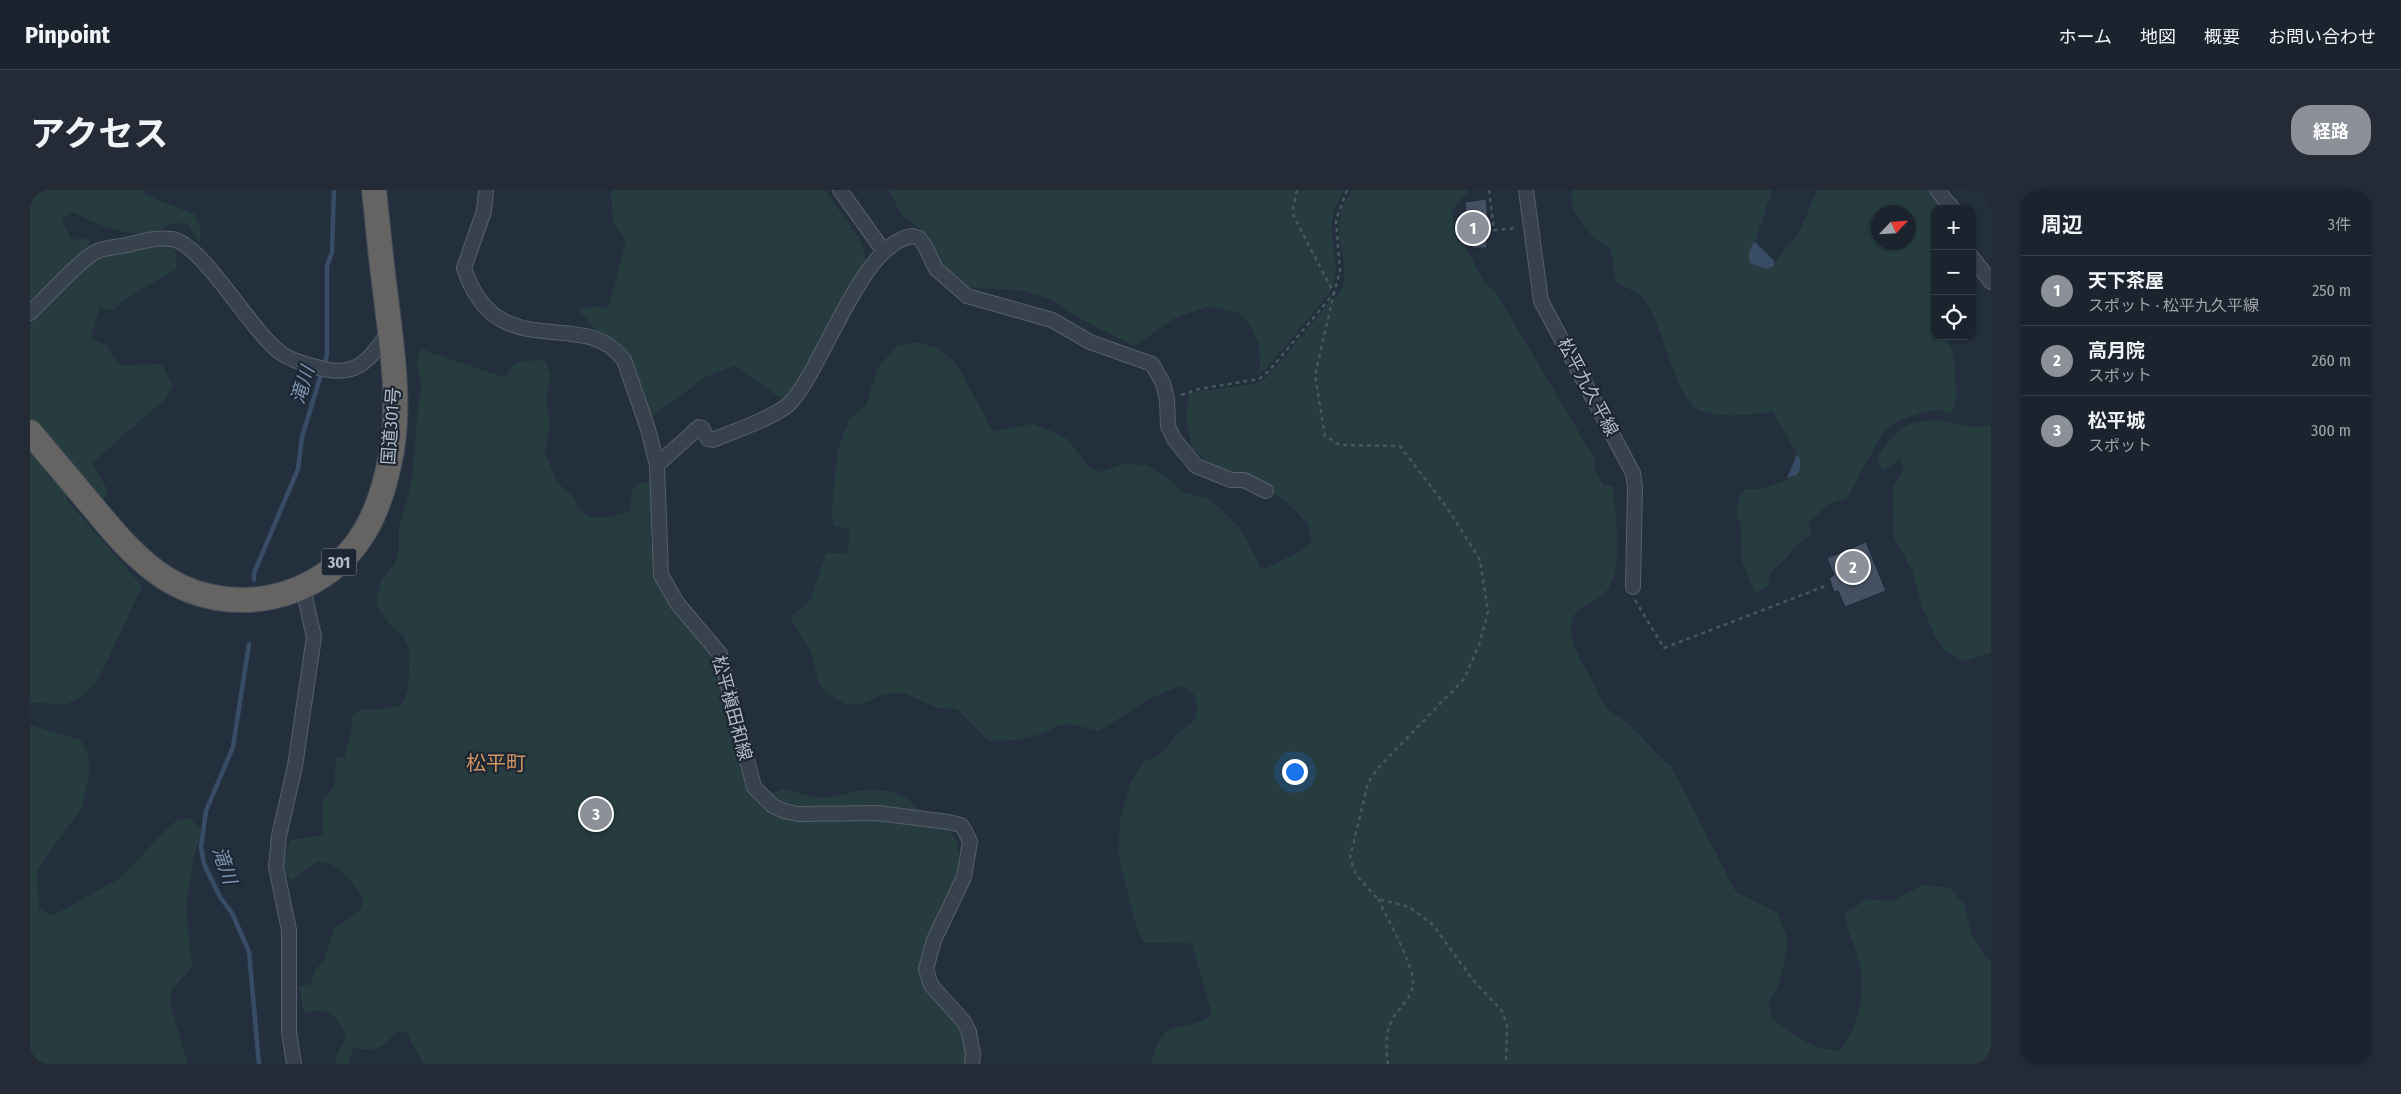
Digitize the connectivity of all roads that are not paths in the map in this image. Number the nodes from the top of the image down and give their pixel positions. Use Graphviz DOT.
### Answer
graph roads {
  1 [pos="374,190"];
  2 [pos="486,190"];
  3 [pos="840,190"];
  4 [pos="1526,190"];
  5 [pos="1937,190"];
  6 [pos="1950,205"];
  7 [pos="883,250"];
  8 [pos="1976,262"];
  9 [pos="1991,282"];
  10 [pos="30,313"];
  11 [pos="390,330"];
  12 [pos="30,432"];
  13 [pos="657,465"];
  14 [pos="1266,491"];
  15 [pos="303,588"];
  16 [pos="1633,592"];
  17 [pos="294,1064"];
  18 [pos="972,1064"];
  1 -- 11 [label="highway, 国道301号 / 301"];
  2 -- 13 [label="street, 松平槇田和線"];
  3 -- 7 [label="street"];
  4 -- 16 [label="street, 松平九久平線"];
  5 -- 6 [label="street"];
  7 -- 13 [label="street"];
  7 -- 14 [label="street"];
  8 -- 9 [label="street"];
  10 -- 11 [label="street"];
  11 -- 15 [label="highway, 国道301号 / 301"];
  12 -- 15 [label="highway, 国道301号 / 301"];
  13 -- 18 [label="street, 松平槇田和線"];
  15 -- 17 [label="street"];
}
